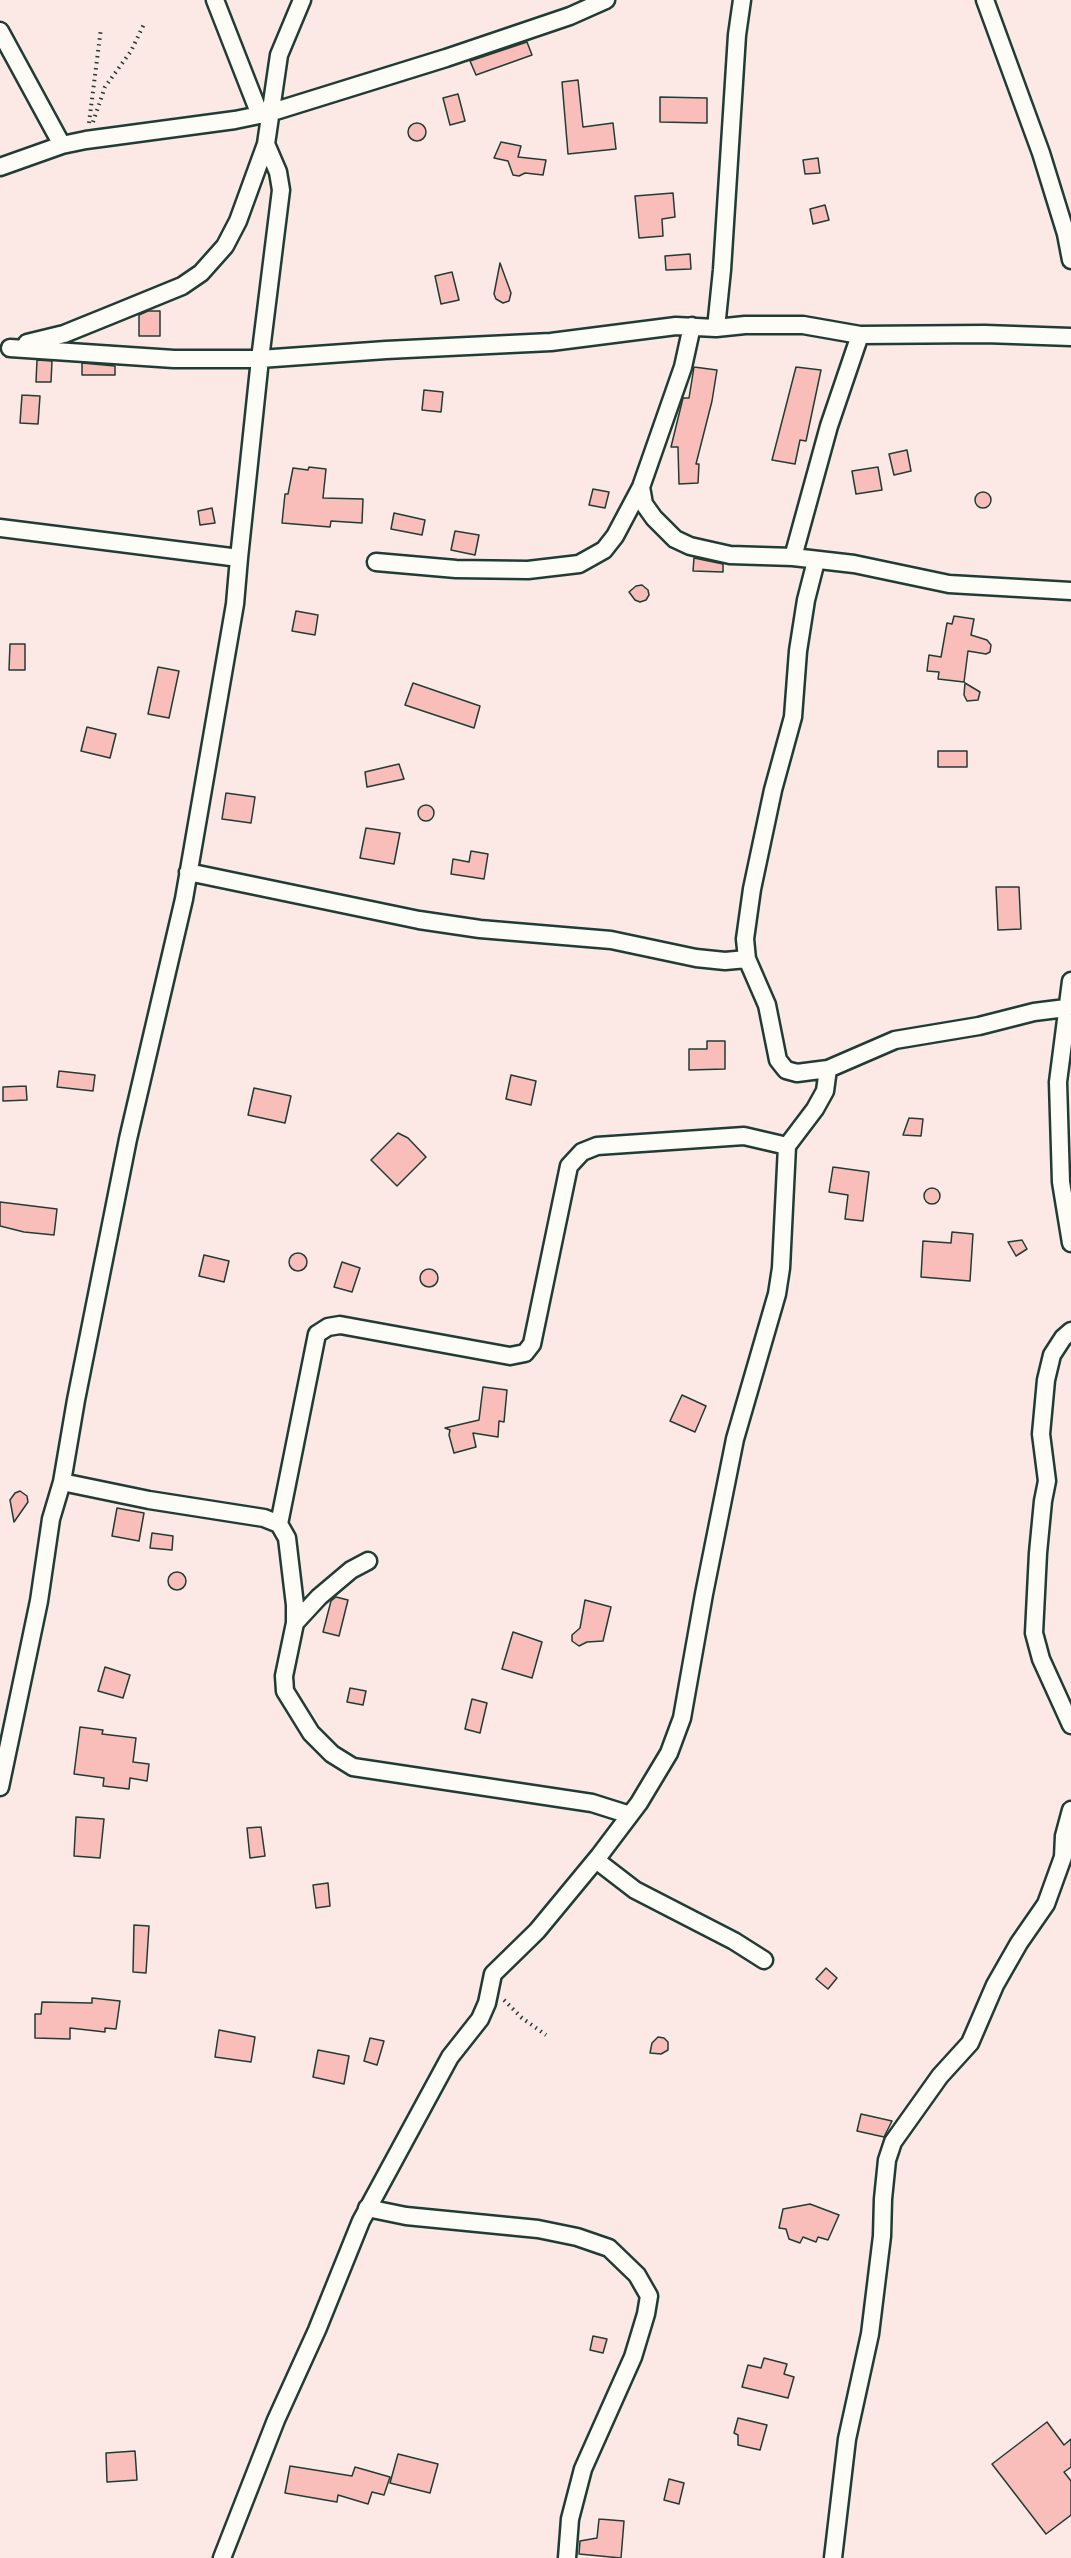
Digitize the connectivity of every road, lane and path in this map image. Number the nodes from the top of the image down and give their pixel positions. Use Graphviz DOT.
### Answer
graph roads {
  1 [pos="215,0"];
  2 [pos="302,0"];
  3 [pos="606,0"];
  4 [pos="742,0"];
  5 [pos="985,0"];
  6 [pos="145,22"];
  7 [pos="100,28"];
  8 [pos="0,31"];
  9 [pos="265,114"];
  10 [pos="86,140"];
  11 [pos="266,144"];
  12 [pos="62,145"];
  13 [pos="0,167"];
  14 [pos="1071,260"];
  15 [pos="692,326"];
  16 [pos="716,328"];
  17 [pos="860,335"];
  18 [pos="1071,337"];
  19 [pos="5,347"];
  20 [pos="260,359"];
  21 [pos="641,487"];
  22 [pos="0,528"];
  23 [pos="792,557"];
  24 [pos="239,558"];
  25 [pos="816,561"];
  26 [pos="376,562"];
  27 [pos="1071,591"];
  28 [pos="188,872"];
  29 [pos="747,958"];
  30 [pos="1071,981"];
  31 [pos="1066,1008"];
  32 [pos="828,1069"];
  33 [pos="787,1146"];
  34 [pos="1071,1243"];
  35 [pos="1071,1331"];
  36 [pos="62,1482"];
  37 [pos="279,1524"];
  38 [pos="368,1561"];
  39 [pos="295,1623"];
  40 [pos="1071,1725"];
  41 [pos="0,1787"];
  42 [pos="1071,1810"];
  43 [pos="630,1815"];
  44 [pos="596,1860"];
  45 [pos="764,1960"];
  46 [pos="490,1988"];
  47 [pos="546,2035"];
  48 [pos="368,2208"];
  49 [pos="222,2558"];
  50 [pos="567,2558"];
  51 [pos="833,2558"];
  1 -- 9 [label="street"];
  2 -- 9 [label="street"];
  3 -- 9 [label="street"];
  4 -- 16 [label="street"];
  5 -- 14 [label="street"];
  6 -- 10 [label="path"];
  7 -- 10 [label="path"];
  8 -- 12 [label="street"];
  9 -- 10 [label="street"];
  9 -- 11 [label="street"];
  10 -- 12 [label="street"];
  11 -- 19 [label="street"];
  11 -- 20 [label="street"];
  12 -- 13 [label="street"];
  15 -- 16 [label="street"];
  15 -- 20 [label="street"];
  15 -- 21 [label="street"];
  16 -- 17 [label="street"];
  17 -- 18 [label="street"];
  17 -- 23 [label="street"];
  19 -- 20 [label="street"];
  20 -- 24 [label="street"];
  21 -- 23 [label="street"];
  21 -- 26 [label="street"];
  22 -- 24 [label="street"];
  23 -- 25 [label="street"];
  24 -- 28 [label="street"];
  25 -- 27 [label="street"];
  25 -- 29 [label="street"];
  28 -- 29 [label="street"];
  28 -- 36 [label="street"];
  29 -- 32 [label="street"];
  30 -- 31 [label="street"];
  31 -- 32 [label="street"];
  31 -- 34 [label="street"];
  32 -- 33 [label="street"];
  33 -- 37 [label="street"];
  33 -- 43 [label="street"];
  35 -- 40 [label="street"];
  36 -- 37 [label="street"];
  36 -- 41 [label="street"];
  37 -- 39 [label="street"];
  38 -- 39 [label="street"];
  39 -- 43 [label="street"];
  42 -- 51 [label="street"];
  43 -- 44 [label="street"];
  44 -- 45 [label="street"];
  44 -- 46 [label="street"];
  46 -- 47 [label="path"];
  46 -- 48 [label="street"];
  48 -- 49 [label="street"];
  48 -- 50 [label="street"];
}
